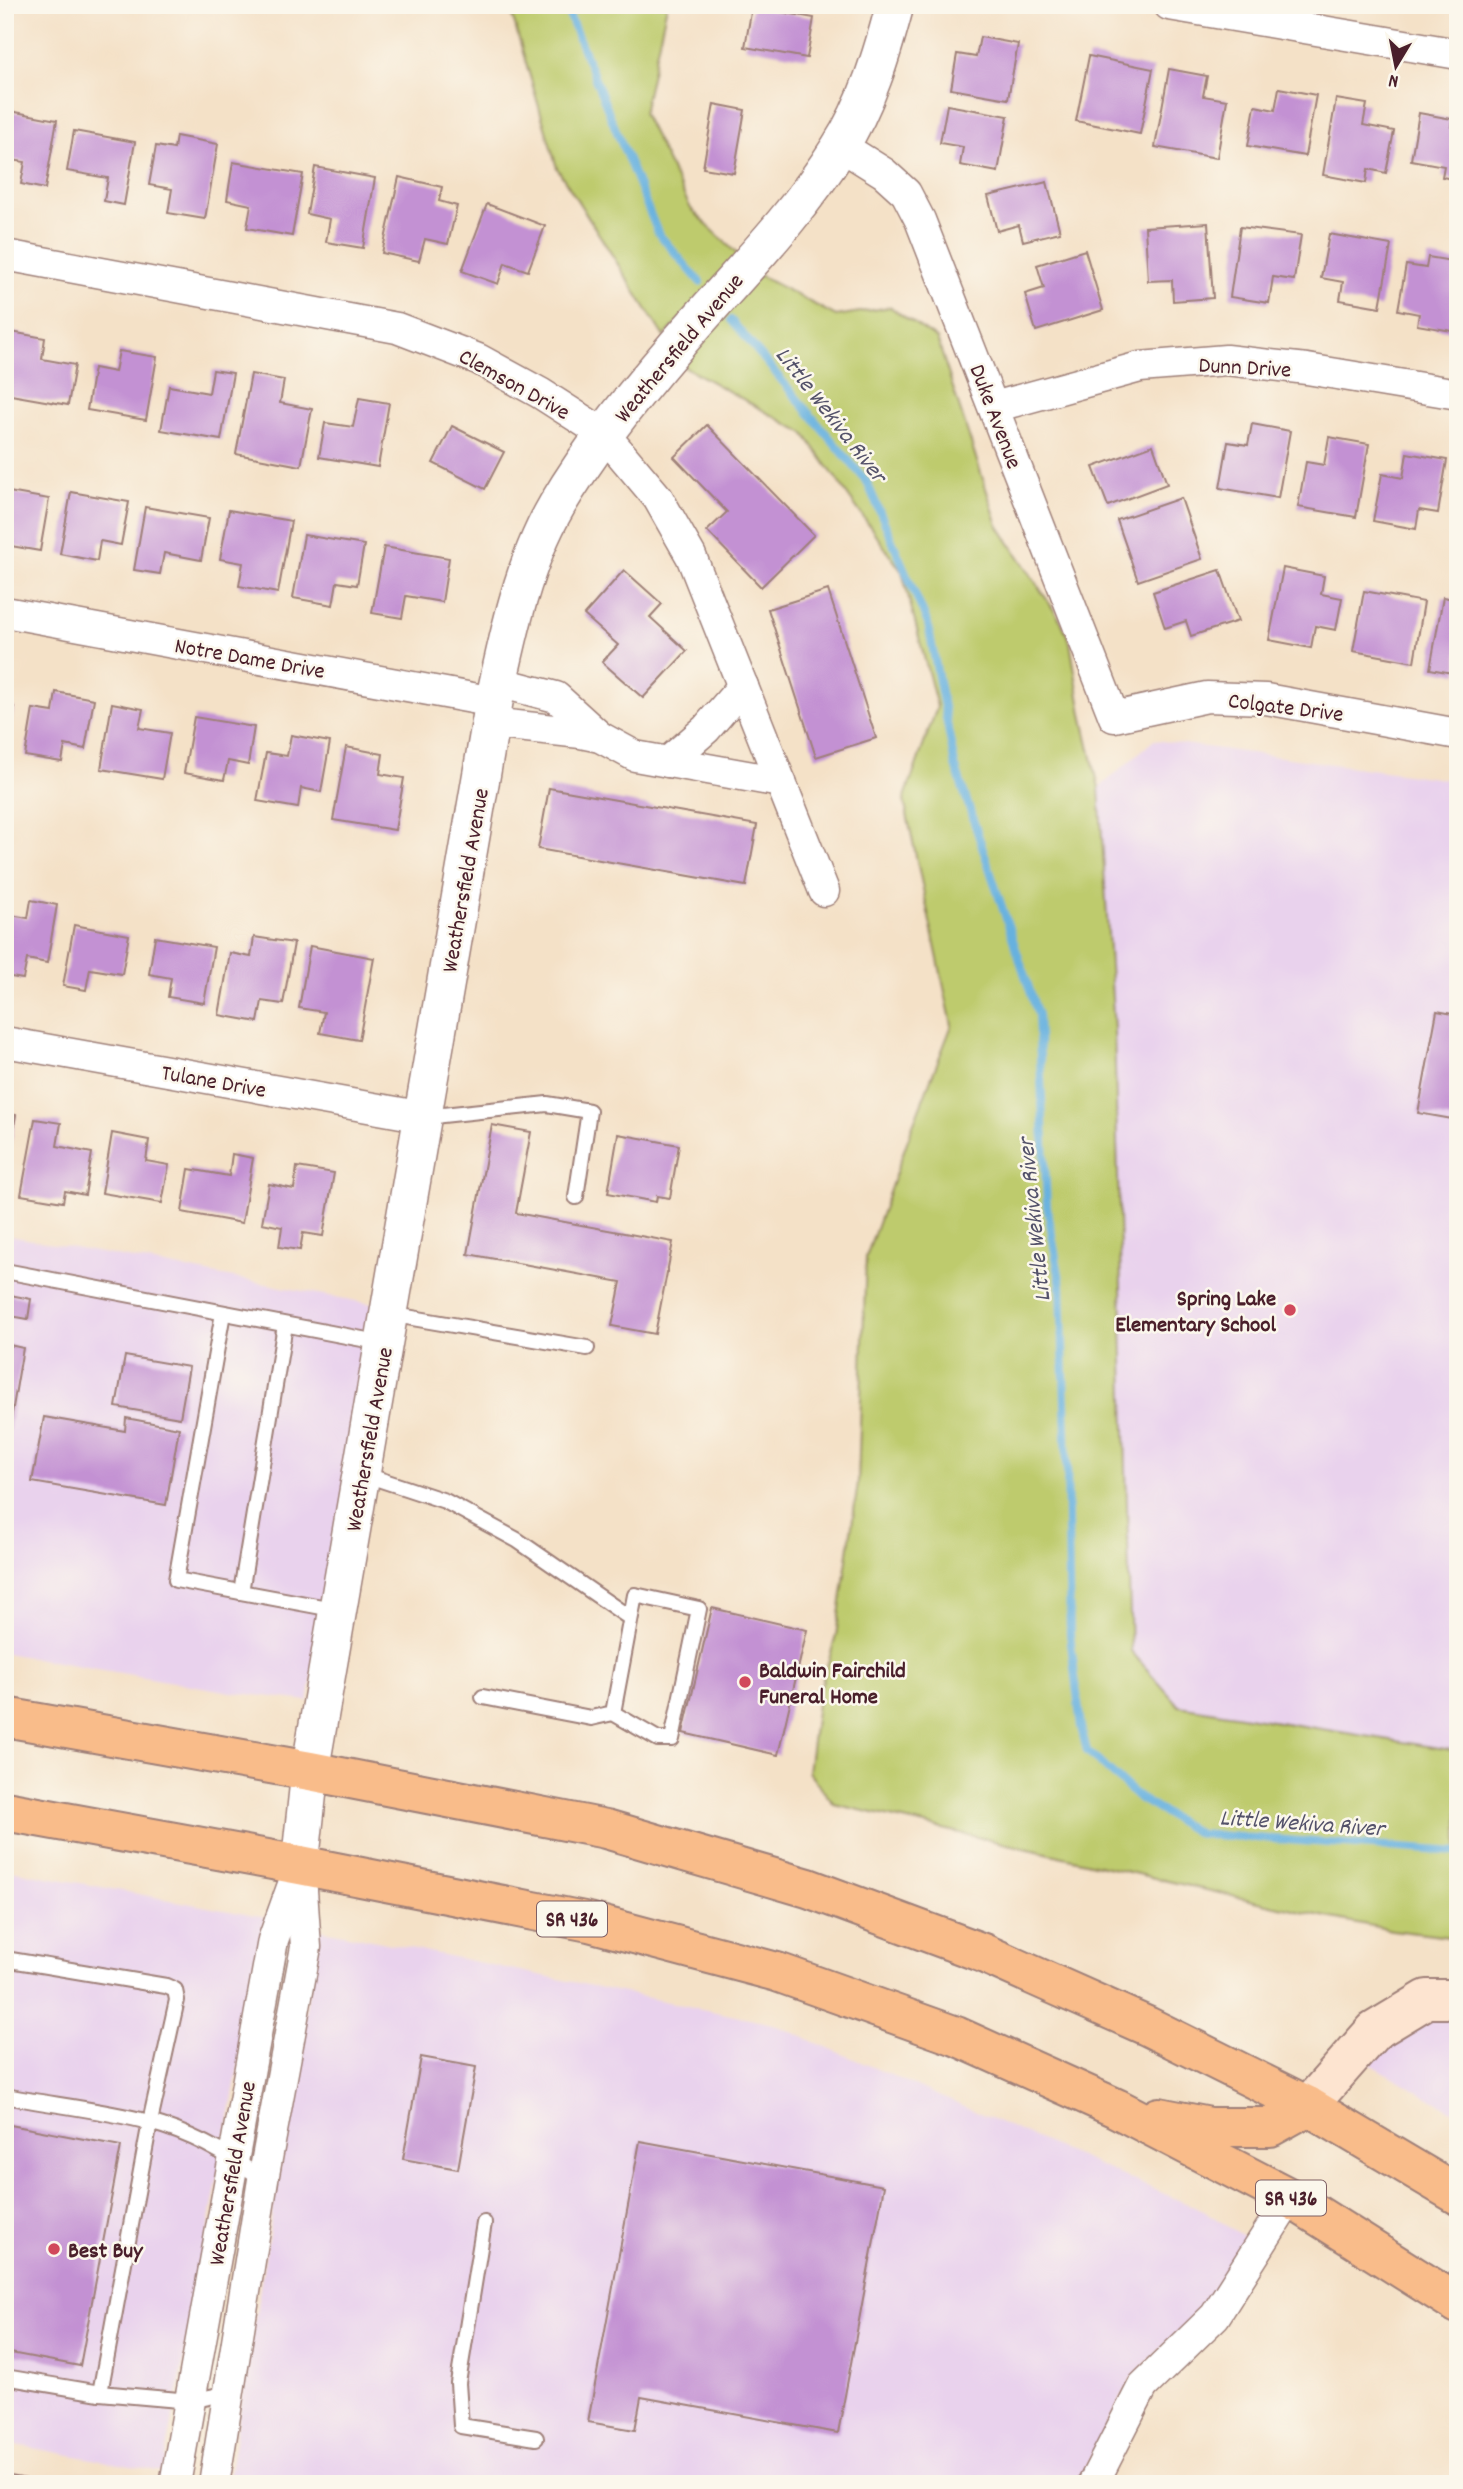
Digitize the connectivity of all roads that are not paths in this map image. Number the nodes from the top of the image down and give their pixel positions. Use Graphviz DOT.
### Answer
graph roads {
  1 [pos="895,5"];
  2 [pos="1169,5"];
  3 [pos="1458,54"];
  4 [pos="841,146"];
  5 [pos="5,256"];
  6 [pos="1458,394"];
  7 [pos="994,407"];
  8 [pos="604,435"];
  9 [pos="5,612"];
  10 [pos="743,686"];
  11 [pos="494,702"];
  12 [pos="1114,717"];
  13 [pos="1458,734"];
  14 [pos="600,737"];
  15 [pos="668,762"];
  16 [pos="781,782"];
  17 [pos="824,891"];
  18 [pos="5,1042"];
  19 [pos="424,1117"];
  20 [pos="576,1197"];
  21 [pos="5,1271"];
  22 [pos="223,1312"];
  23 [pos="285,1325"];
  24 [pos="387,1329"];
  25 [pos="587,1348"];
  26 [pos="362,1474"];
  27 [pos="241,1592"];
  28 [pos="338,1610"];
  29 [pos="630,1618"];
  30 [pos="483,1697"];
  31 [pos="613,1713"];
  32 [pos="5,1717"];
  33 [pos="310,1771"];
  34 [pos="5,1811"];
  35 [pos="300,1865"];
  36 [pos="5,1959"];
  37 [pos="1458,1999"];
  38 [pos="5,2096"];
  39 [pos="1308,2106"];
  40 [pos="1116,2108"];
  41 [pos="150,2122"];
  42 [pos="233,2158"];
  43 [pos="263,2180"];
  44 [pos="1458,2194"];
  45 [pos="1290,2197"];
  46 [pos="484,2223"];
  47 [pos="1458,2304"];
  48 [pos="5,2377"];
  49 [pos="100,2393"];
  50 [pos="229,2393"];
  51 [pos="190,2401"];
  52 [pos="537,2438"];
  53 [pos="175,2484"];
  54 [pos="214,2484"];
  55 [pos="1093,2484"];
  1 -- 4 [label="street, Weathersfield Avenue"];
  2 -- 3 [label="street"];
  4 -- 7 [label="street, Duke Avenue"];
  4 -- 8 [label="street, Weathersfield Avenue"];
  5 -- 8 [label="street, Clemson Drive"];
  6 -- 7 [label="street, Dunn Drive"];
  7 -- 12 [label="street, Duke Avenue"];
  8 -- 10 [label="street, Clemson Drive"];
  8 -- 11 [label="street, Weathersfield Avenue"];
  9 -- 11 [label="street, Notre Dame Drive"];
  10 -- 15 [label="street"];
  10 -- 16 [label="street, Clemson Drive"];
  11 -- 14 [label="street, Notre Dame Drive"];
  11 -- 14 [label="street, Notre Dame Drive"];
  11 -- 19 [label="street, Weathersfield Avenue"];
  12 -- 13 [label="street, Colgate Drive"];
  14 -- 15 [label="street, Notre Dame Drive"];
  15 -- 16 [label="street, Notre Dame Drive"];
  16 -- 17 [label="street, Clemson Drive"];
  18 -- 19 [label="street, Tulane Drive"];
  19 -- 20 [label="lane"];
  19 -- 24 [label="street, Weathersfield Avenue"];
  21 -- 22 [label="lane"];
  22 -- 23 [label="lane"];
  22 -- 27 [label="lane"];
  23 -- 24 [label="lane"];
  23 -- 27 [label="lane"];
  24 -- 25 [label="lane"];
  24 -- 26 [label="street, Weathersfield Avenue"];
  26 -- 28 [label="street, Weathersfield Avenue"];
  26 -- 29 [label="lane"];
  27 -- 28 [label="lane"];
  28 -- 33 [label="street, Weathersfield Avenue"];
  29 -- 31 [label="lane"];
  29 -- 31 [label="lane"];
  30 -- 31 [label="lane"];
  32 -- 33 [label="main road"];
  33 -- 35 [label="street, Weathersfield Avenue"];
  33 -- 39 [label="main road"];
  34 -- 35 [label="main road, SR 436"];
  35 -- 40 [label="main road, SR 436"];
  35 -- 42 [label="street, Weathersfield Avenue"];
  35 -- 43 [label="street, Weathersfield Avenue"];
  36 -- 41 [label="lane"];
  37 -- 39 [label="main road"];
  38 -- 41 [label="lane"];
  39 -- 40 [label="main road"];
  39 -- 44 [label="main road"];
  40 -- 45 [label="main road, SR 436"];
  41 -- 42 [label="lane"];
  41 -- 49 [label="lane"];
  42 -- 43 [label="lane"];
  42 -- 51 [label="street, Weathersfield Avenue"];
  43 -- 50 [label="street, Weathersfield Avenue"];
  45 -- 47 [label="main road, SR 436"];
  45 -- 55 [label="street"];
  46 -- 52 [label="lane"];
  48 -- 49 [label="lane"];
  49 -- 51 [label="lane"];
  50 -- 51 [label="lane"];
  50 -- 54 [label="street, Weathersfield Avenue"];
  51 -- 53 [label="street, Weathersfield Avenue"];
}
